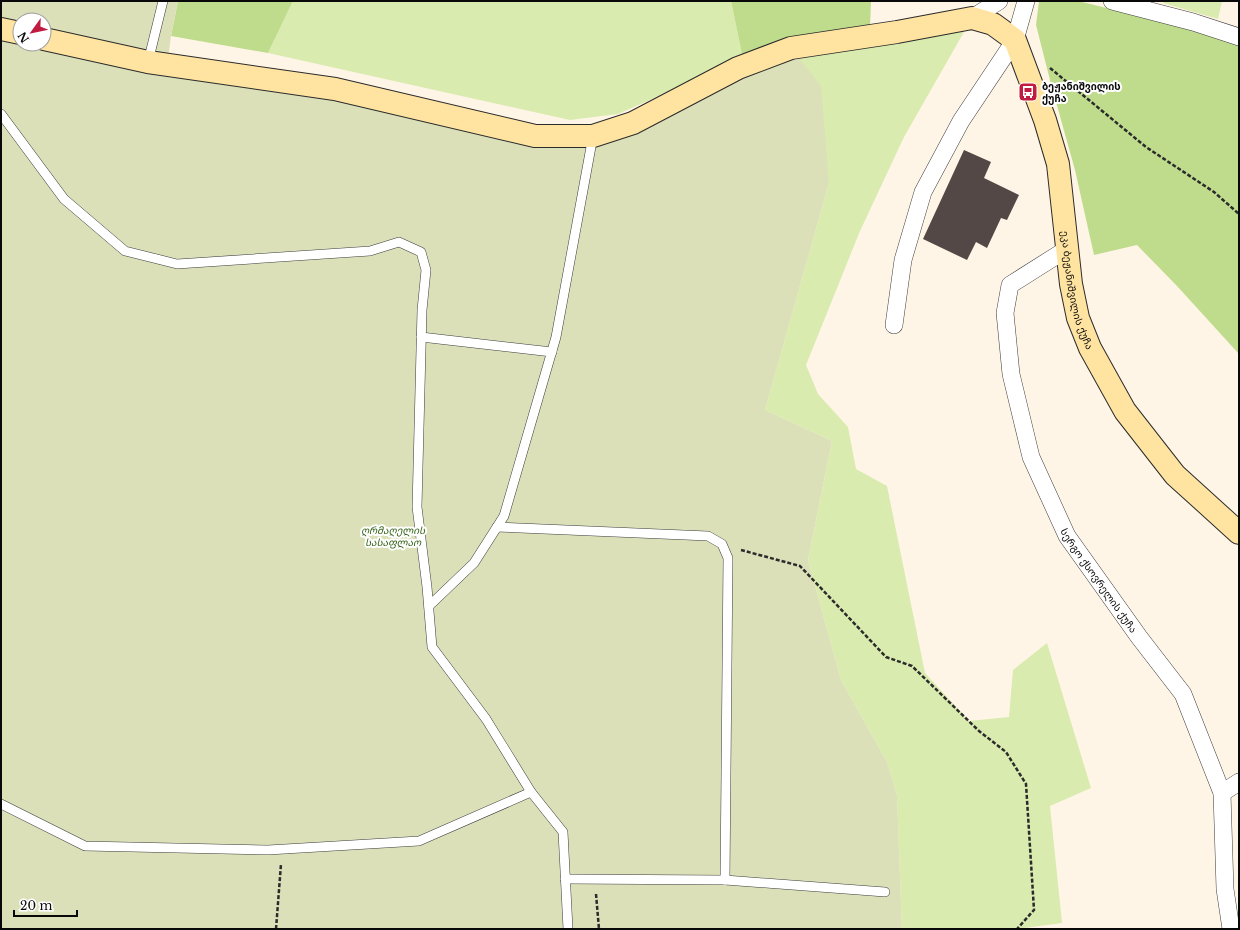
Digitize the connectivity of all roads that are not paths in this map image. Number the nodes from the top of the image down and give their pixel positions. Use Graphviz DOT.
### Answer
graph roads {
  1 [pos="163,1"];
  2 [pos="999,1"];
  3 [pos="1026,1"];
  4 [pos="1112,1"];
  5 [pos="972,18"];
  6 [pos="1,29"];
  7 [pos="12,31"];
  8 [pos="1239,37"];
  9 [pos="1016,40"];
  10 [pos="52,41"];
  11 [pos="148,62"];
  12 [pos="1,114"];
  13 [pos="593,136"];
  14 [pos="1067,249"];
  15 [pos="894,325"];
  16 [pos="421,337"];
  17 [pos="552,352"];
  18 [pos="498,527"];
  19 [pos="1239,533"];
  20 [pos="429,606"];
  21 [pos="1239,782"];
  22 [pos="531,792"];
  23 [pos="1222,793"];
  24 [pos="1,804"];
  25 [pos="565,879"];
  26 [pos="725,880"];
  27 [pos="885,892"];
  28 [pos="568,929"];
  29 [pos="1231,929"];
  1 -- 11 [label="lane"];
  2 -- 5 [label="street"];
  3 -- 9 [label="street"];
  4 -- 8 [label="street"];
  5 -- 9 [label="street"];
  5 -- 13 [label="street"];
  6 -- 7 [label="street"];
  9 -- 14 [label="street, ეკა ბეჟანიშვილის ქუჩა"];
  9 -- 15 [label="street"];
  10 -- 11 [label="street"];
  11 -- 13 [label="street"];
  12 -- 16 [label="lane"];
  13 -- 17 [label="lane"];
  14 -- 19 [label="street, ეკა ბეჟანიშვილის ქუჩა"];
  14 -- 23 [label="street, სერგო ქსოვრელის ქუჩა"];
  16 -- 17 [label="lane"];
  16 -- 20 [label="lane"];
  17 -- 18 [label="lane"];
  18 -- 20 [label="lane"];
  18 -- 26 [label="lane"];
  20 -- 22 [label="lane"];
  21 -- 23 [label="street"];
  22 -- 24 [label="lane"];
  22 -- 25 [label="lane"];
  23 -- 29 [label="street, სერგო ქსოვრელის ქუჩა"];
  25 -- 26 [label="lane"];
  25 -- 28 [label="lane"];
  26 -- 27 [label="lane"];
}
